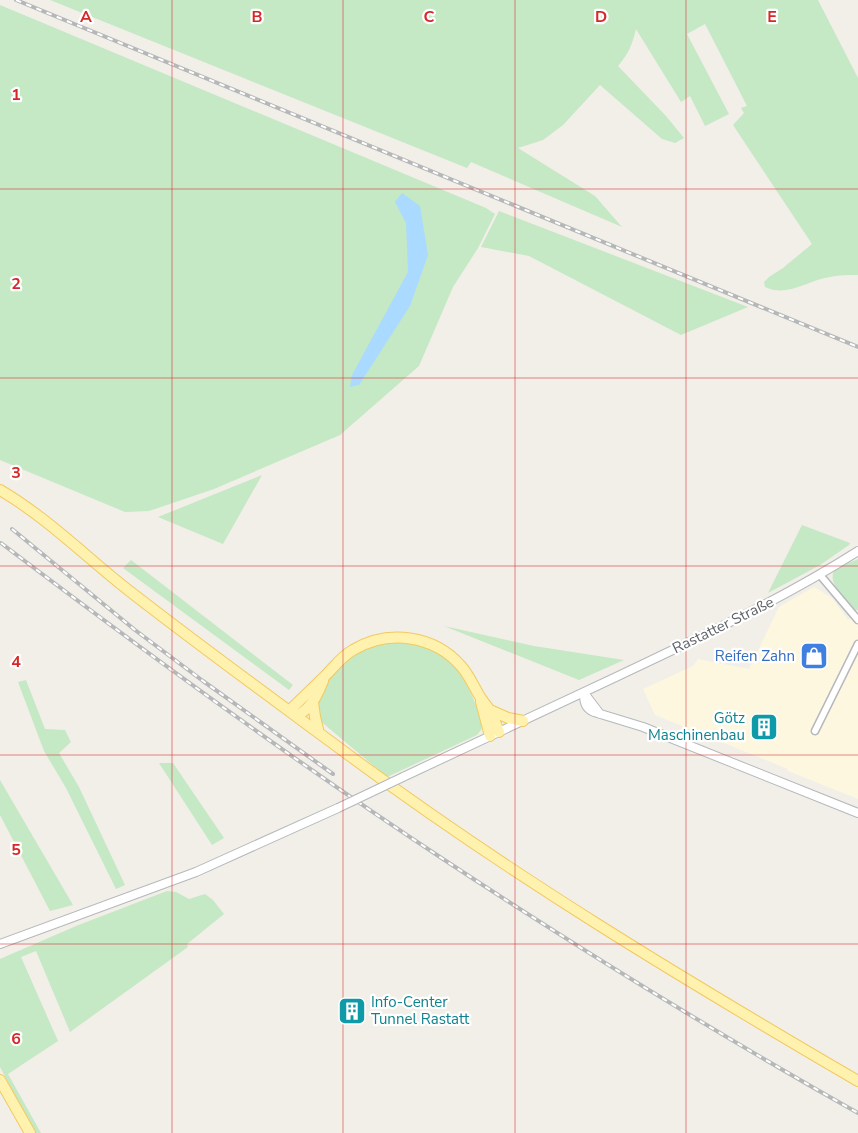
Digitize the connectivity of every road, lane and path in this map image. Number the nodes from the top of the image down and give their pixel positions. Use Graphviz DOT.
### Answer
graph roads {
  1 [pos="0,490"];
  2 [pos="858,551"];
  3 [pos="820,575"];
  4 [pos="858,620"];
  5 [pos="858,644"];
  6 [pos="325,676"];
  7 [pos="584,693"];
  8 [pos="480,696"];
  9 [pos="313,702"];
  10 [pos="490,710"];
  11 [pos="293,713"];
  12 [pos="523,721"];
  13 [pos="815,731"];
  14 [pos="319,733"];
  15 [pos="494,734"];
  16 [pos="858,813"];
  17 [pos="0,944"];
  18 [pos="0,1080"];
  19 [pos="858,1081"];
  20 [pos="30,1133"];
  1 -- 11 [label="main road"];
  2 -- 3 [label="street, Rastatter Straße"];
  3 -- 4 [label="street"];
  3 -- 7 [label="street, Rastatter Straße"];
  5 -- 13 [label="street"];
  6 -- 8 [label="main road"];
  6 -- 9 [label="main road"];
  6 -- 11 [label="main road"];
  7 -- 12 [label="street, Rastatter Straße"];
  7 -- 16 [label="street"];
  8 -- 10 [label="main road"];
  8 -- 15 [label="main road"];
  9 -- 11 [label="main road"];
  9 -- 14 [label="main road"];
  10 -- 12 [label="main road"];
  10 -- 15 [label="main road"];
  11 -- 14 [label="main road"];
  12 -- 15 [label="street, Rastatter Straße"];
  14 -- 19 [label="main road"];
  15 -- 17 [label="street, Rastatter Straße, bridge"];
  18 -- 20 [label="main road"];
}
